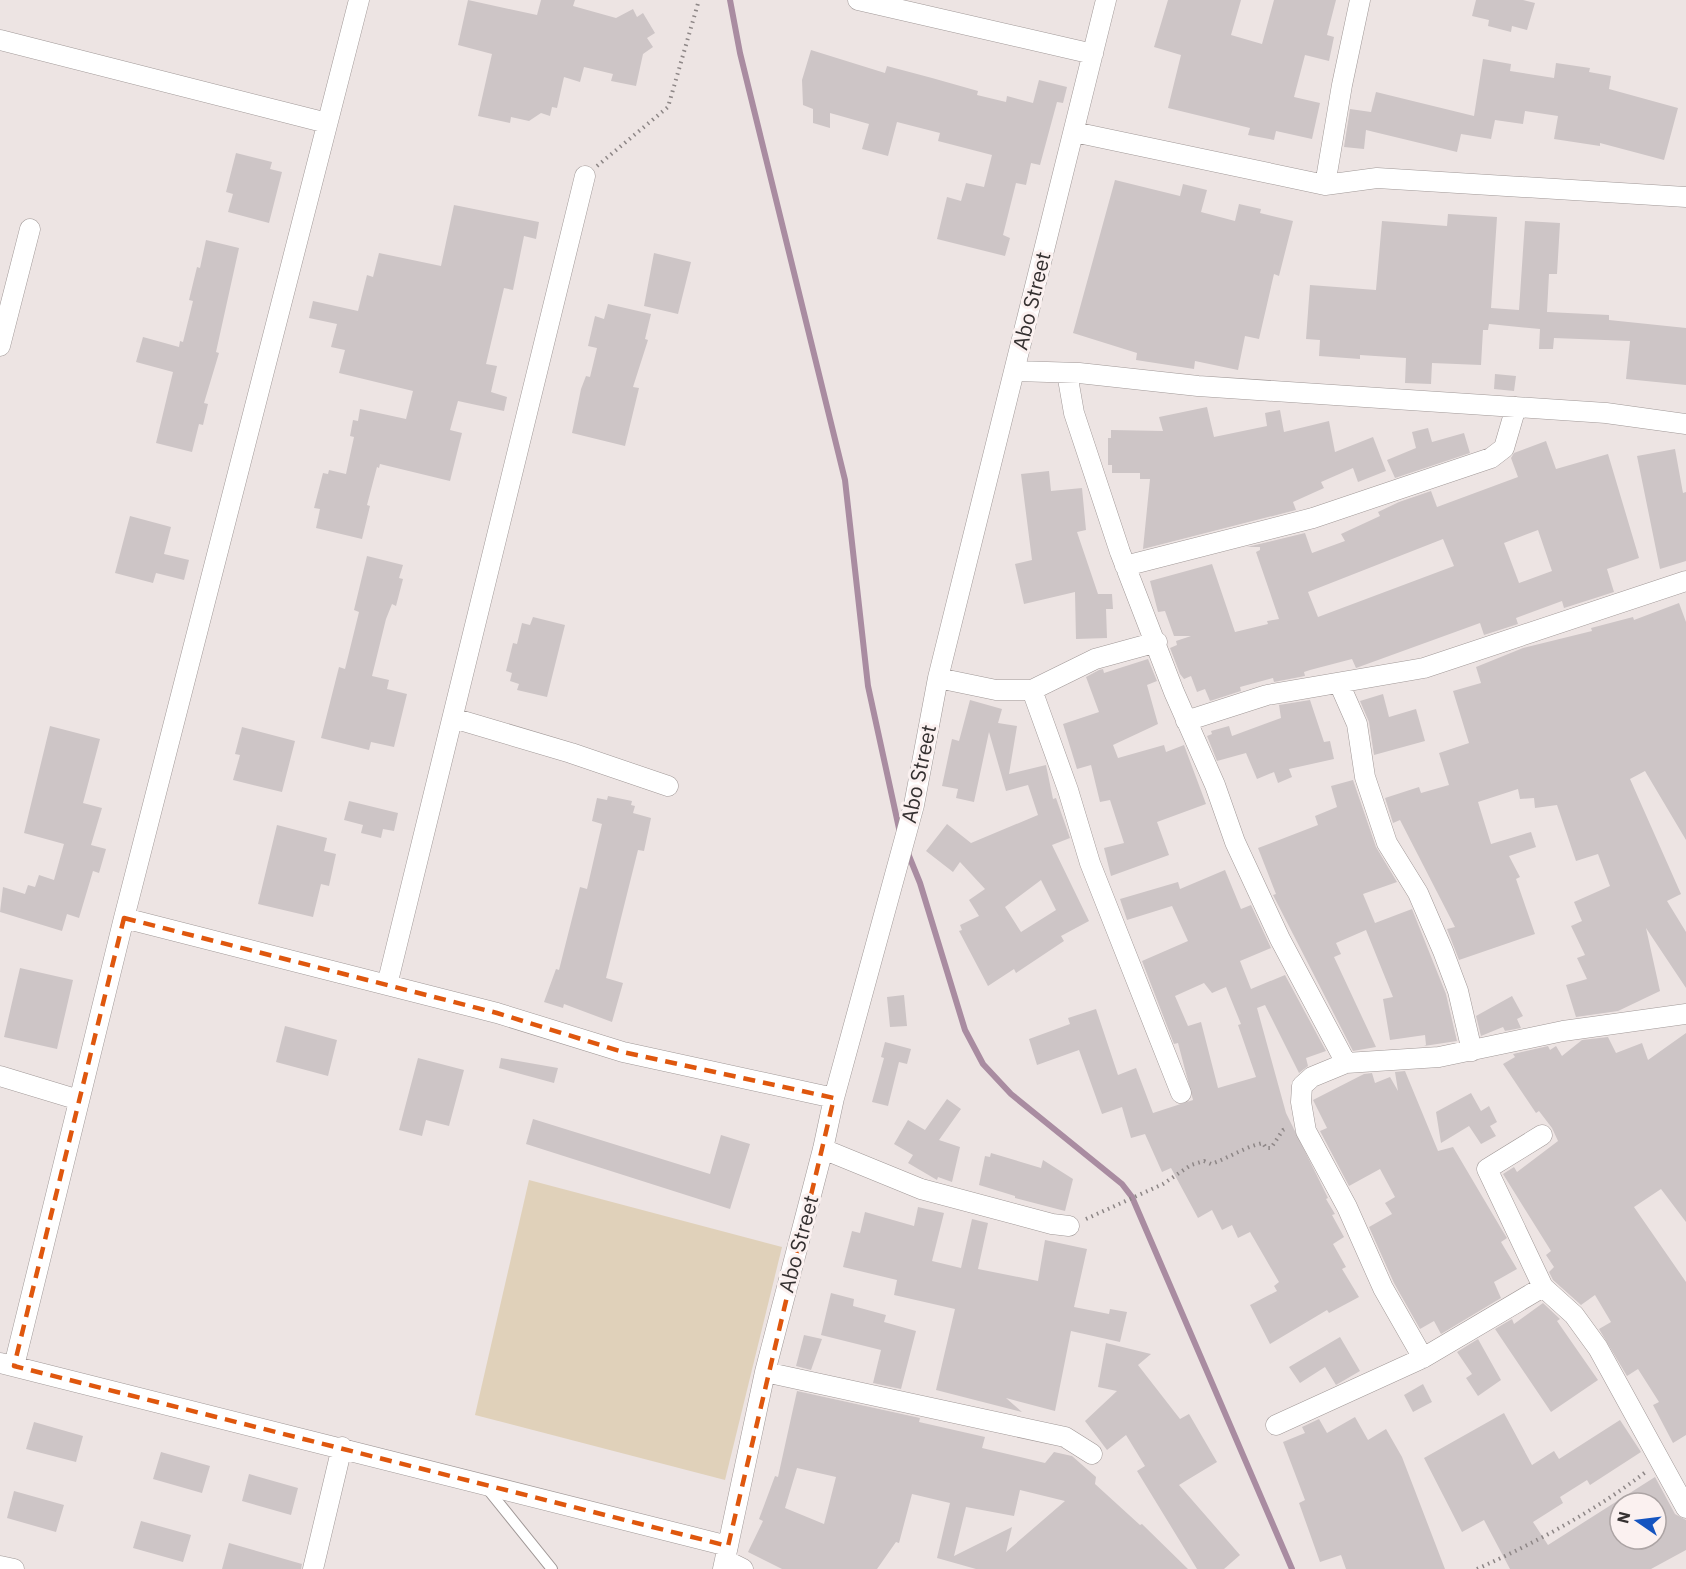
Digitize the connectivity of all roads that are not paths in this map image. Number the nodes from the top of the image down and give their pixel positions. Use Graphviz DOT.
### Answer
graph roads {
  1 [pos="359,0"];
  2 [pos="858,0"];
  3 [pos="1106,0"];
  4 [pos="1360,0"];
  5 [pos="0,40"];
  6 [pos="1093,54"];
  7 [pos="327,123"];
  8 [pos="1074,132"];
  9 [pos="585,176"];
  10 [pos="1325,185"];
  11 [pos="1686,197"];
  12 [pos="30,229"];
  13 [pos="0,346"];
  14 [pos="1015,371"];
  15 [pos="1066,373"];
  16 [pos="1516,407"];
  17 [pos="1686,424"];
  18 [pos="1125,566"];
  19 [pos="1686,581"];
  20 [pos="1157,642"];
  21 [pos="938,678"];
  22 [pos="1339,683"];
  23 [pos="1032,690"];
  24 [pos="453,718"];
  25 [pos="1186,721"];
  26 [pos="668,786"];
  27 [pos="124,918"];
  28 [pos="387,985"];
  29 [pos="1686,1014"];
  30 [pos="1472,1051"];
  31 [pos="1346,1063"];
  32 [pos="0,1076"];
  33 [pos="1181,1093"];
  34 [pos="834,1098"];
  35 [pos="79,1100"];
  36 [pos="1542,1135"];
  37 [pos="823,1149"];
  38 [pos="1069,1226"];
  39 [pos="1543,1287"];
  40 [pos="1423,1358"];
  41 [pos="7,1364"];
  42 [pos="765,1372"];
  43 [pos="1276,1425"];
  44 [pos="342,1447"];
  45 [pos="1092,1454"];
  46 [pos="484,1485"];
  47 [pos="1686,1508"];
  48 [pos="725,1558"];
  49 [pos="0,1566"];
  50 [pos="14,1569"];
  51 [pos="313,1569"];
  52 [pos="552,1569"];
  53 [pos="743,1569"];
  1 -- 7 [label="street"];
  2 -- 6 [label="street"];
  3 -- 6 [label="street, Abo Street"];
  4 -- 10 [label="street"];
  5 -- 7 [label="street"];
  6 -- 8 [label="street, Abo Street"];
  7 -- 27 [label="street"];
  8 -- 10 [label="street"];
  8 -- 14 [label="street, Abo Street"];
  9 -- 24 [label="street"];
  10 -- 11 [label="street"];
  12 -- 13 [label="street"];
  14 -- 15 [label="street"];
  14 -- 21 [label="street, Abo Street"];
  15 -- 16 [label="street"];
  15 -- 18 [label="street"];
  16 -- 17 [label="street"];
  16 -- 18 [label="street"];
  18 -- 20 [label="street"];
  19 -- 22 [label="street"];
  20 -- 23 [label="street"];
  20 -- 25 [label="street"];
  21 -- 23 [label="street"];
  21 -- 34 [label="street, Abo Street"];
  22 -- 25 [label="street"];
  22 -- 30 [label="street"];
  23 -- 33 [label="street"];
  24 -- 26 [label="street"];
  24 -- 28 [label="street"];
  25 -- 31 [label="street"];
  27 -- 28 [label="street"];
  27 -- 35 [label="street"];
  28 -- 34 [label="street"];
  29 -- 30 [label="street"];
  30 -- 31 [label="street"];
  31 -- 40 [label="street"];
  32 -- 35 [label="street"];
  34 -- 37 [label="street, Abo Street"];
  35 -- 41 [label="street"];
  36 -- 39 [label="street"];
  37 -- 38 [label="street"];
  37 -- 42 [label="street, Abo Street"];
  39 -- 40 [label="street"];
  39 -- 47 [label="street"];
  40 -- 43 [label="street"];
  41 -- 44 [label="street"];
  42 -- 45 [label="street"];
  42 -- 48 [label="street, Abo Street"];
  44 -- 46 [label="street"];
  44 -- 51 [label="street"];
  46 -- 48 [label="street"];
  46 -- 52 [label="lane"];
  48 -- 53 [label="street"];
  49 -- 50 [label="street"];
}
